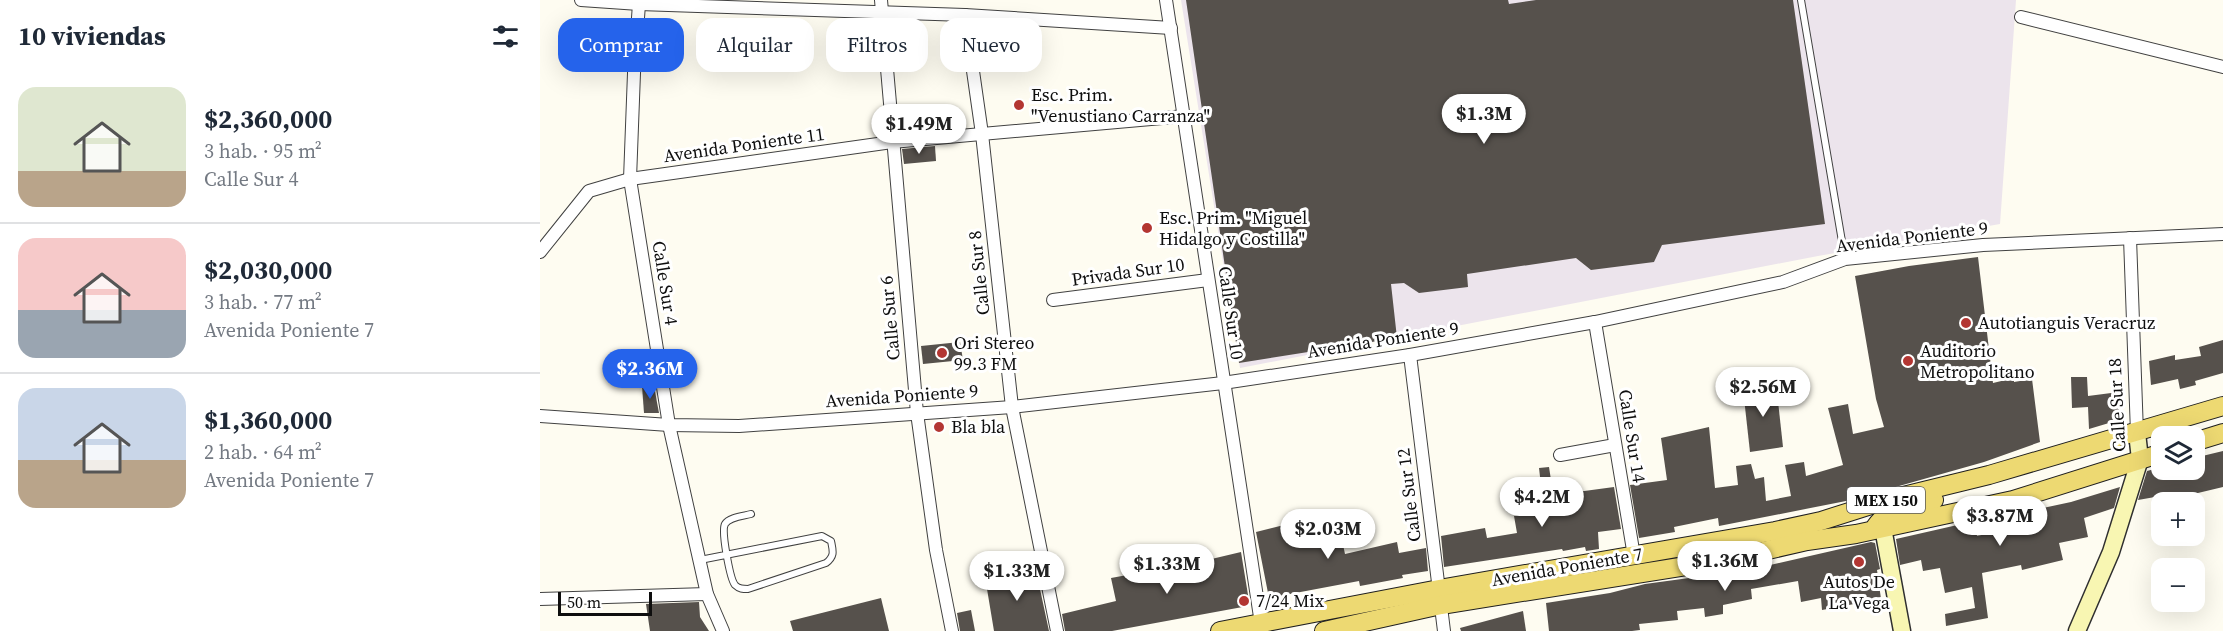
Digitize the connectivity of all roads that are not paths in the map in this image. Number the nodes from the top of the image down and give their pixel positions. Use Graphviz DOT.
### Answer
graph roads {
  1 [pos="581,0"];
  2 [pos="1166,0"];
  3 [pos="1801,0"];
  4 [pos="639,4"];
  5 [pos="753,4"];
  6 [pos="882,6"];
  7 [pos="965,15"];
  8 [pos="2020,17"];
  9 [pos="1171,28"];
  10 [pos="2223,67"];
  11 [pos="1185,116"];
  12 [pos="982,134"];
  13 [pos="892,142"];
  14 [pos="630,179"];
  15 [pos="2223,234"];
  16 [pos="2130,238"];
  17 [pos="540,252"];
  18 [pos="1845,260"];
  19 [pos="1208,279"];
  20 [pos="1053,300"];
  21 [pos="1595,322"];
  22 [pos="1410,355"];
  23 [pos="1223,383"];
  24 [pos="1012,406"];
  25 [pos="2223,406"];
  26 [pos="916,413"];
  27 [pos="540,416"];
  28 [pos="669,425"];
  29 [pos="2137,433"];
  30 [pos="2223,433"];
  31 [pos="2205,439"];
  32 [pos="1615,445"];
  33 [pos="1560,455"];
  34 [pos="2151,456"];
  35 [pos="2140,459"];
  36 [pos="751,514"];
  37 [pos="1881,515"];
  38 [pos="727,555"];
  39 [pos="1634,556"];
  40 [pos="700,560"];
  41 [pos="707,594"];
  42 [pos="1440,597"];
  43 [pos="540,599"];
  44 [pos="1261,627"];
  45 [pos="723,631"];
  46 [pos="952,631"];
  47 [pos="1057,631"];
  48 [pos="1220,631"];
  49 [pos="1324,631"];
  50 [pos="1444,631"];
  51 [pos="1890,631"];
  52 [pos="1902,631"];
  53 [pos="2078,631"];
  1 -- 4 [label="street"];
  2 -- 9 [label="street, Calle Sur 10"];
  3 -- 18 [label="lane"];
  4 -- 5 [label="street"];
  4 -- 14 [label="street, Calle Sur 4"];
  5 -- 6 [label="street"];
  6 -- 7 [label="street"];
  6 -- 13 [label="street, Calle Sur 6"];
  7 -- 9 [label="street"];
  7 -- 12 [label="street, Calle Sur 8"];
  8 -- 10 [label="street"];
  9 -- 11 [label="street, Calle Sur 10"];
  11 -- 12 [label="street, Avenida Poniente 11"];
  11 -- 19 [label="street, Calle Sur 10"];
  12 -- 13 [label="street, Avenida Poniente 11"];
  12 -- 24 [label="street, Calle Sur 8"];
  13 -- 14 [label="street, Avenida Poniente 11"];
  13 -- 26 [label="street, Calle Sur 6"];
  14 -- 17 [label="street, Avenida Poniente 11"];
  14 -- 28 [label="street, Calle Sur 4"];
  15 -- 16 [label="street, Avenida Poniente 9"];
  16 -- 18 [label="street, Avenida Poniente 9"];
  16 -- 29 [label="street, Calle Sur 18"];
  18 -- 21 [label="street, Avenida Poniente 9"];
  19 -- 20 [label="street, Privada Sur 10"];
  19 -- 23 [label="street, Calle Sur 10"];
  21 -- 22 [label="street, Avenida Poniente 9"];
  21 -- 32 [label="street, Calle Sur 14"];
  22 -- 23 [label="street, Avenida Poniente 9"];
  22 -- 42 [label="street, Calle Sur 12"];
  23 -- 24 [label="street, Avenida Poniente 9"];
  23 -- 44 [label="street, Calle Sur 10"];
  24 -- 26 [label="street, Avenida Poniente 9"];
  24 -- 47 [label="street, Calle Sur 8"];
  25 -- 29 [label="main road"];
  26 -- 28 [label="street, Avenida Poniente 9"];
  26 -- 46 [label="street, Calle Sur 6"];
  27 -- 28 [label="street, Avenida Poniente 9"];
  28 -- 40 [label="street, Calle Sur 4"];
  29 -- 35 [label="main road, Calle Sur 18"];
  29 -- 37 [label="main road"];
  30 -- 31 [label="main road"];
  32 -- 33 [label="street"];
  32 -- 39 [label="street, Calle Sur 14"];
  34 -- 35 [label="main road, Avenida Poniente 7 / MEX 150"];
  35 -- 37 [label="main road, Avenida Poniente 7 / MEX 150"];
  35 -- 53 [label="main road, Calle Sur 18"];
  36 -- 38 [label="lane"];
  37 -- 39 [label="main road, Avenida Poniente 7 / MEX 150"];
  37 -- 42 [label="main road, Avenida Poniente 7 / MEX 150"];
  37 -- 51 [label="main road"];
  37 -- 52 [label="main road"];
  38 -- 38 [label="lane"];
  38 -- 40 [label="lane"];
  39 -- 42 [label="main road, Avenida Poniente 7 / MEX 150"];
  40 -- 41 [label="street, Calle Sur 4"];
  41 -- 43 [label="street"];
  41 -- 45 [label="street, Calle Sur 4"];
  42 -- 44 [label="main road, Avenida Poniente 7 / MEX 150"];
  42 -- 49 [label="main road, Avenida Poniente 7 / MEX 150"];
  42 -- 50 [label="street, Calle Sur 12"];
  44 -- 48 [label="main road, Avenida Poniente 7 / MEX 150"];
}
